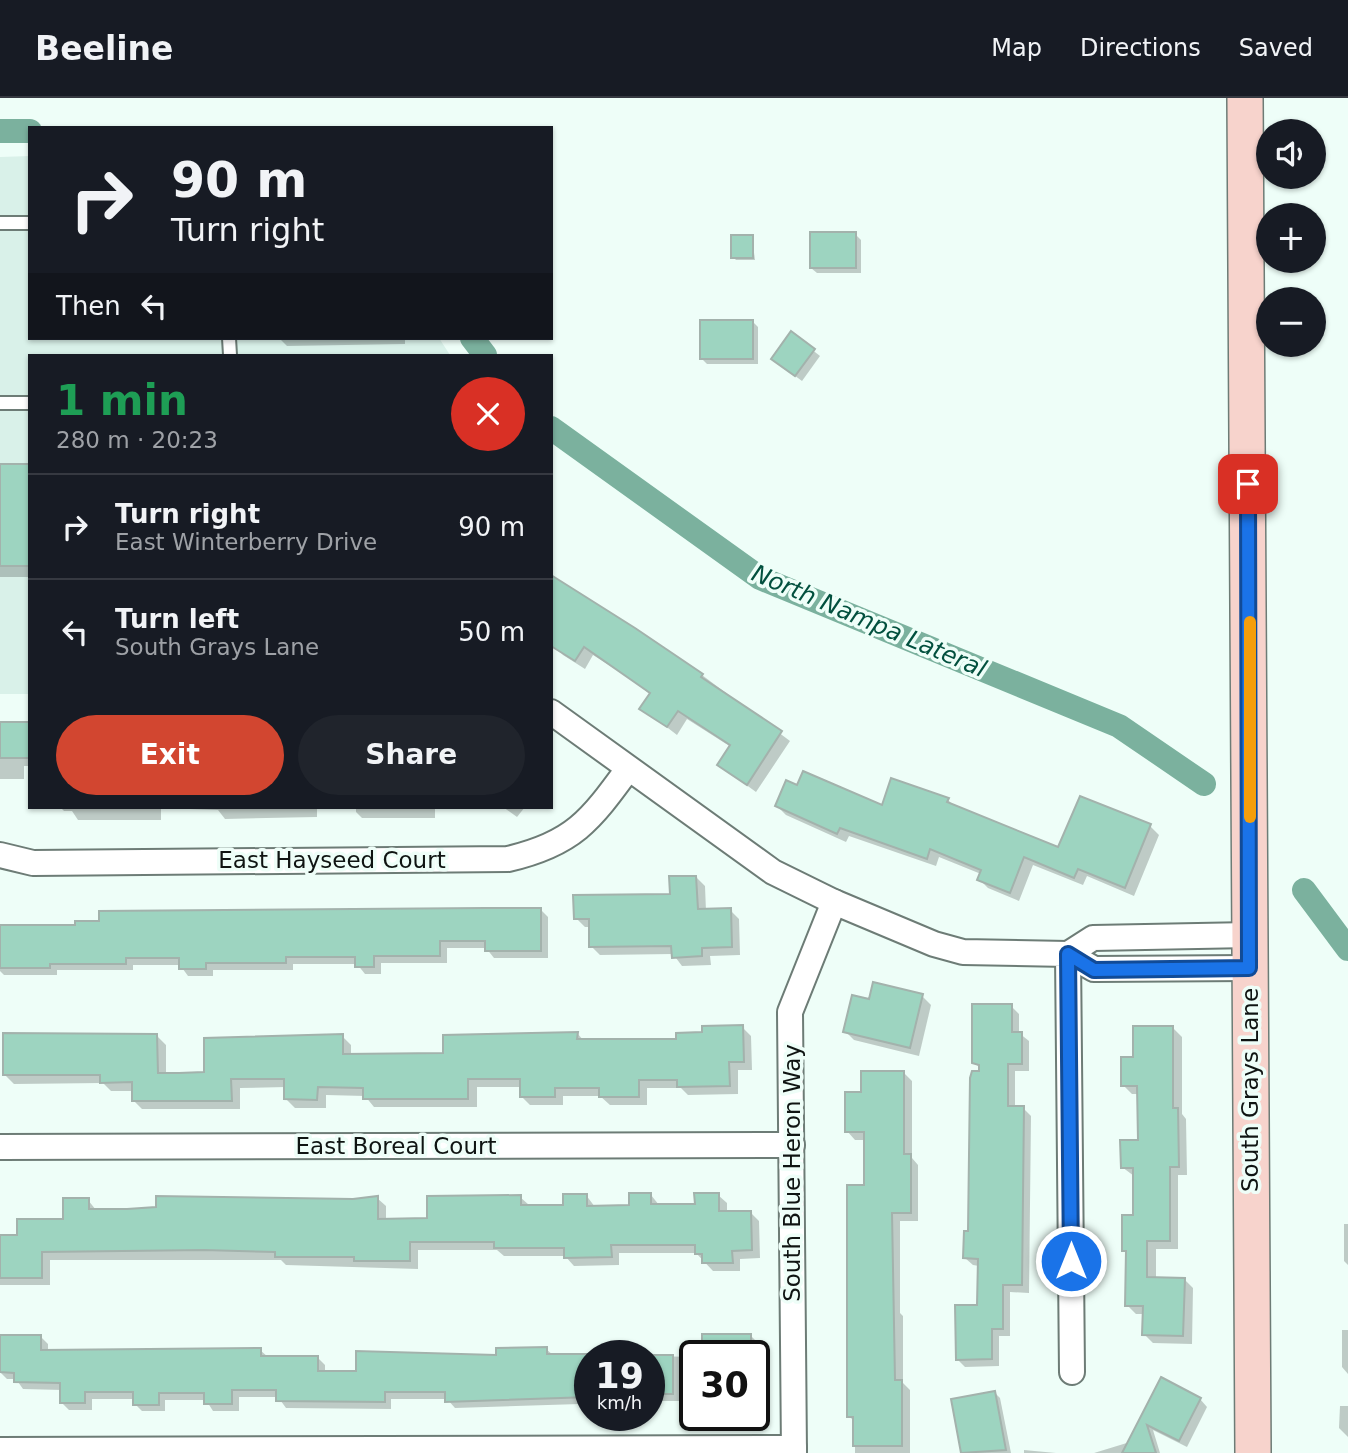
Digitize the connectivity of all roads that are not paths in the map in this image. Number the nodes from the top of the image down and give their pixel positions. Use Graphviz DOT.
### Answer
graph roads {
  1 [pos="1245,98"];
  2 [pos="0,223"];
  3 [pos="28,223"];
  4 [pos="0,403"];
  5 [pos="28,403"];
  6 [pos="553,713"];
  7 [pos="628,769"];
  8 [pos="0,855"];
  9 [pos="834,902"];
  10 [pos="1249,951"];
  11 [pos="1068,954"];
  12 [pos="792,1145"];
  13 [pos="0,1147"];
  14 [pos="1072,1372"];
  15 [pos="0,1450"];
  16 [pos="794,1451"];
  17 [pos="1253,1453"];
  1 -- 10 [label="street, South Grays Lane"];
  2 -- 3 [label="lane"];
  4 -- 5 [label="lane"];
  6 -- 7 [label="street"];
  7 -- 8 [label="street, East Hayseed Court"];
  7 -- 9 [label="street"];
  9 -- 11 [label="street"];
  9 -- 12 [label="street, South Blue Heron Way"];
  10 -- 11 [label="street"];
  10 -- 11 [label="street"];
  10 -- 17 [label="street, South Grays Lane"];
  11 -- 14 [label="street"];
  12 -- 13 [label="street, East Boreal Court"];
  12 -- 16 [label="street, South Blue Heron Way"];
  15 -- 16 [label="street"];
}
